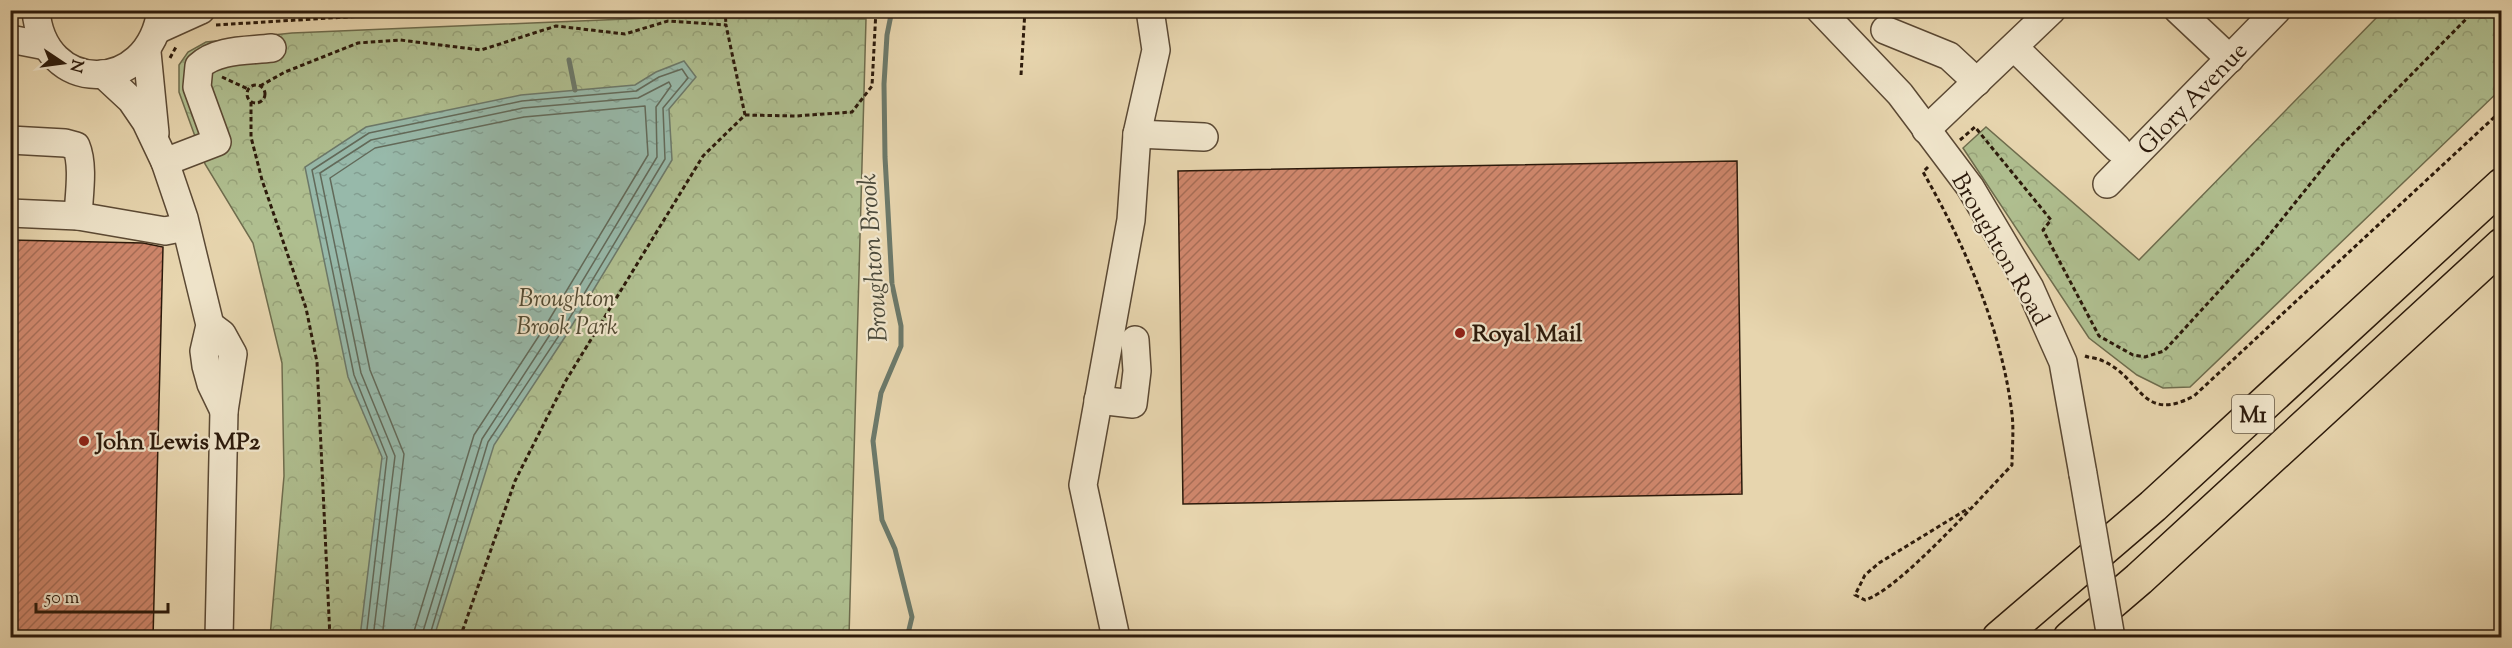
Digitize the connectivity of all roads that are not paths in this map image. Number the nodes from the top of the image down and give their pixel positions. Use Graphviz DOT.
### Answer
graph roads {
  1 [pos="36,10"];
  2 [pos="1150,10"];
  3 [pos="1820,10"];
  4 [pos="2052,10"];
  5 [pos="2178,10"];
  6 [pos="2277,10"];
  7 [pos="207,18"];
  8 [pos="1886,30"];
  9 [pos="163,37"];
  10 [pos="10,39"];
  11 [pos="46,46"];
  12 [pos="2014,47"];
  13 [pos="272,48"];
  14 [pos="2230,59"];
  15 [pos="103,74"];
  16 [pos="1977,82"];
  17 [pos="1926,130"];
  18 [pos="1137,134"];
  19 [pos="1204,137"];
  20 [pos="10,140"];
  21 [pos="2117,148"];
  22 [pos="160,151"];
  23 [pos="2108,184"];
  24 [pos="2502,185"];
  25 [pos="10,213"];
  26 [pos="78,216"];
  27 [pos="185,227"];
  28 [pos="2502,245"];
  29 [pos="1135,340"];
  30 [pos="1098,400"];
  31 [pos="219,638"];
  32 [pos="1116,638"];
  33 [pos="1999,638"];
  34 [pos="2070,638"];
  35 [pos="2111,638"];
  1 -- 11 [label="street"];
  2 -- 18 [label="street"];
  3 -- 17 [label="street, Broughton Road"];
  4 -- 12 [label="street"];
  5 -- 14 [label="street"];
  6 -- 14 [label="street, Glory Avenue"];
  7 -- 9 [label="street"];
  8 -- 16 [label="street"];
  9 -- 15 [label="street"];
  9 -- 22 [label="street"];
  10 -- 11 [label="street"];
  11 -- 15 [label="street"];
  12 -- 16 [label="street"];
  12 -- 21 [label="street"];
  13 -- 22 [label="street"];
  14 -- 23 [label="street, Glory Avenue"];
  15 -- 22 [label="street"];
  16 -- 17 [label="street"];
  17 -- 35 [label="street, Broughton Road, bridge"];
  18 -- 19 [label="street"];
  18 -- 30 [label="street"];
  20 -- 26 [label="street"];
  22 -- 27 [label="street"];
  24 -- 33 [label="highway, M1"];
  25 -- 26 [label="street"];
  26 -- 27 [label="street"];
  27 -- 31 [label="street"];
  28 -- 34 [label="highway, M1"];
  29 -- 30 [label="street"];
  30 -- 32 [label="street"];
}
